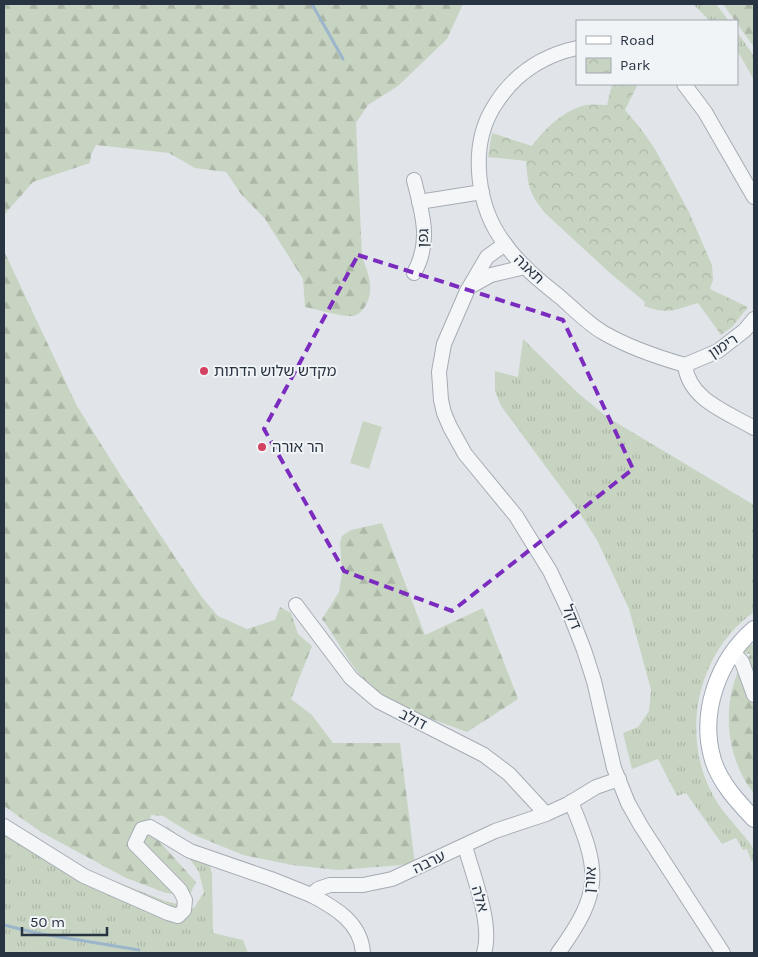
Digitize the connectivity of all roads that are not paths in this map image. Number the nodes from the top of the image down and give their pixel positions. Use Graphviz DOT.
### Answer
graph roads {
  1 [pos="576,48"];
  2 [pos="685,85"];
  3 [pos="414,180"];
  4 [pos="482,192"];
  5 [pos="754,197"];
  6 [pos="419,202"];
  7 [pos="505,244"];
  8 [pos="525,267"];
  9 [pos="414,273"];
  10 [pos="468,289"];
  11 [pos="754,319"];
  12 [pos="685,365"];
  13 [pos="754,428"];
  14 [pos="296,605"];
  15 [pos="754,628"];
  16 [pos="732,652"];
  17 [pos="754,695"];
  18 [pos="618,779"];
  19 [pos="571,802"];
  20 [pos="546,814"];
  21 [pos="754,819"];
  22 [pos="4,826"];
  23 [pos="465,846"];
  24 [pos="312,896"];
  25 [pos="363,953"];
  26 [pos="484,953"];
  27 [pos="558,953"];
  28 [pos="724,953"];
  1 -- 4 [label="street, תאנה"];
  2 -- 5 [label="street"];
  3 -- 6 [label="street, גפן"];
  4 -- 6 [label="street"];
  4 -- 7 [label="street, תאנה"];
  6 -- 9 [label="street, גפן"];
  7 -- 8 [label="street, תאנה"];
  7 -- 10 [label="street, דקל"];
  8 -- 10 [label="street"];
  8 -- 12 [label="street, תאנה"];
  10 -- 18 [label="street, דקל"];
  11 -- 12 [label="street, רימון"];
  12 -- 13 [label="street"];
  14 -- 20 [label="street, דולב"];
  15 -- 16 [label="main road"];
  16 -- 17 [label="street"];
  16 -- 21 [label="main road"];
  18 -- 19 [label="street, ערבה"];
  18 -- 28 [label="street, דקל"];
  19 -- 20 [label="street, ערבה"];
  19 -- 27 [label="street, אורן"];
  20 -- 23 [label="street, ערבה"];
  22 -- 24 [label="street"];
  23 -- 24 [label="street, ערבה"];
  23 -- 26 [label="street, אלה"];
  24 -- 25 [label="street"];
}
